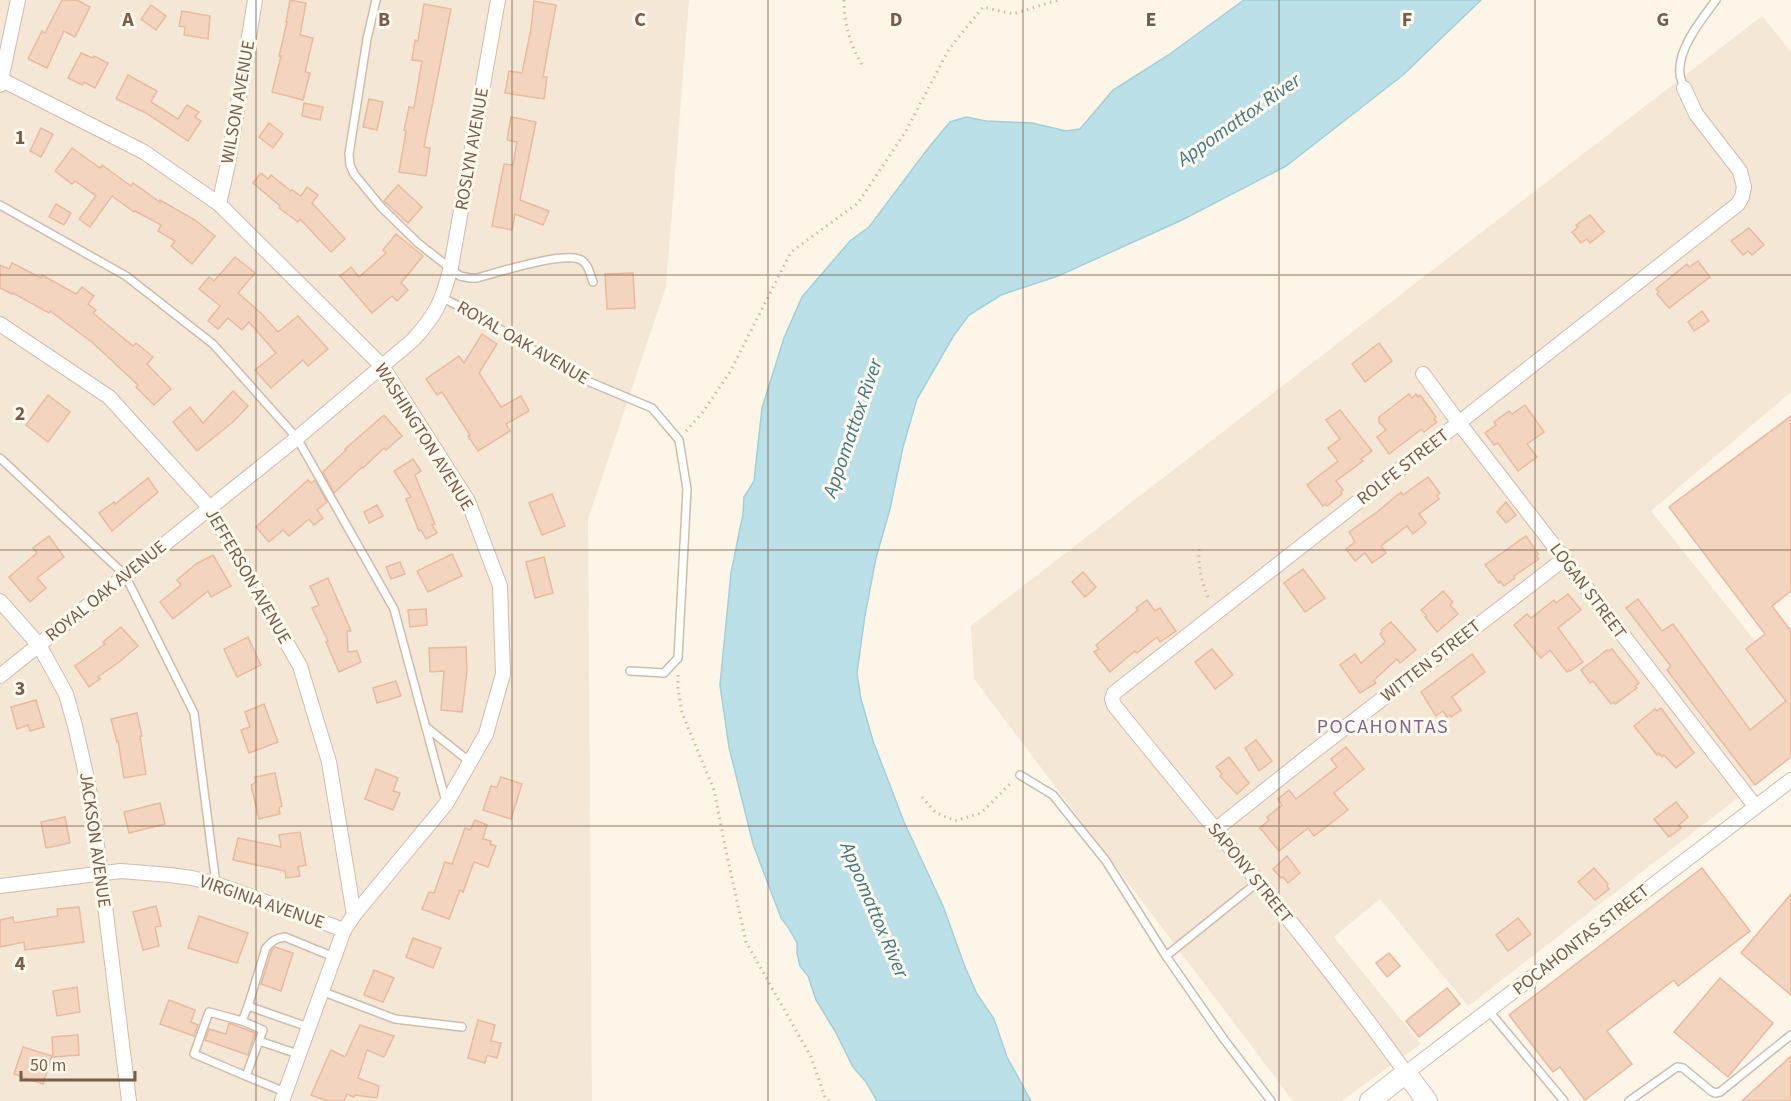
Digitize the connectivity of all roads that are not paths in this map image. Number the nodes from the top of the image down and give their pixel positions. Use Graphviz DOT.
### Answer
graph roads {
  1 [pos="18,0"];
  2 [pos="255,0"];
  3 [pos="376,0"];
  4 [pos="498,0"];
  5 [pos="1716,0"];
  6 [pos="1,81"];
  7 [pos="1684,88"];
  8 [pos="219,204"];
  9 [pos="0,205"];
  10 [pos="451,267"];
  11 [pos="593,282"];
  12 [pos="443,298"];
  13 [pos="0,324"];
  14 [pos="382,366"];
  15 [pos="1423,374"];
  16 [pos="1459,423"];
  17 [pos="297,438"];
  18 [pos="0,458"];
  19 [pos="209,507"];
  20 [pos="1564,559"];
  21 [pos="125,575"];
  22 [pos="0,600"];
  23 [pos="39,645"];
  24 [pos="630,671"];
  25 [pos="0,676"];
  26 [pos="1134,677"];
  27 [pos="426,727"];
  28 [pos="470,762"];
  29 [pos="1020,775"];
  30 [pos="1791,780"];
  31 [pos="446,804"];
  32 [pos="1755,806"];
  33 [pos="1215,830"];
  34 [pos="101,873"];
  35 [pos="1258,882"];
  36 [pos="216,884"];
  37 [pos="0,886"];
  38 [pos="354,915"];
  39 [pos="344,930"];
  40 [pos="1166,956"];
  41 [pos="334,957"];
  42 [pos="321,991"];
  43 [pos="248,1006"];
  44 [pos="1489,1011"];
  45 [pos="242,1021"];
  46 [pos="308,1027"];
  47 [pos="462,1027"];
  48 [pos="1791,1035"];
  49 [pos="259,1041"];
  50 [pos="298,1054"];
  51 [pos="1406,1073"];
  52 [pos="246,1076"];
  53 [pos="283,1097"];
  54 [pos="129,1101"];
  55 [pos="1271,1101"];
  56 [pos="1370,1101"];
  57 [pos="1427,1101"];
  58 [pos="1564,1101"];
  59 [pos="1629,1101"];
  1 -- 6 [label="street"];
  2 -- 8 [label="street, WILSON AVENUE"];
  3 -- 10 [label="lane"];
  4 -- 10 [label="street, ROSLYN AVENUE"];
  5 -- 7 [label="lane"];
  6 -- 8 [label="street, WASHINGTON AVENUE"];
  7 -- 16 [label="street, ROLFE STREET"];
  8 -- 14 [label="street, WASHINGTON AVENUE"];
  9 -- 17 [label="lane"];
  10 -- 11 [label="lane"];
  10 -- 12 [label="street, ROSLYN AVENUE"];
  12 -- 14 [label="street, ROYAL OAK AVENUE"];
  12 -- 24 [label="lane, ROYAL OAK AVENUE"];
  13 -- 19 [label="street, JEFFERSON AVENUE"];
  14 -- 17 [label="street, ROYAL OAK AVENUE"];
  14 -- 28 [label="street, WASHINGTON AVENUE"];
  15 -- 16 [label="street, LOGAN STREET"];
  16 -- 20 [label="street, LOGAN STREET"];
  16 -- 26 [label="street, ROLFE STREET"];
  17 -- 19 [label="street, ROYAL OAK AVENUE"];
  17 -- 27 [label="lane"];
  18 -- 21 [label="lane"];
  19 -- 21 [label="street, ROYAL OAK AVENUE"];
  19 -- 38 [label="street, JEFFERSON AVENUE"];
  20 -- 32 [label="street, LOGAN STREET"];
  20 -- 33 [label="street, WITTEN STREET"];
  21 -- 23 [label="street, ROYAL OAK AVENUE"];
  21 -- 36 [label="lane"];
  22 -- 23 [label="street, JACKSON AVENUE"];
  23 -- 25 [label="street, ROYAL OAK AVENUE"];
  23 -- 34 [label="street, JACKSON AVENUE"];
  26 -- 33 [label="street, SAPONY STREET"];
  27 -- 28 [label="lane"];
  27 -- 31 [label="lane"];
  28 -- 31 [label="street, WASHINGTON AVENUE"];
  29 -- 40 [label="lane"];
  30 -- 32 [label="street, POCAHONTAS STREET"];
  31 -- 38 [label="street, WASHINGTON AVENUE"];
  32 -- 44 [label="street, POCAHONTAS STREET"];
  33 -- 35 [label="street, SAPONY STREET"];
  34 -- 36 [label="street, VIRGINIA AVENUE"];
  34 -- 37 [label="street, VIRGINIA AVENUE"];
  34 -- 54 [label="street, JACKSON AVENUE"];
  35 -- 40 [label="lane"];
  35 -- 51 [label="street, SAPONY STREET"];
  36 -- 39 [label="street, VIRGINIA AVENUE"];
  38 -- 39 [label="street, WASHINGTON AVENUE"];
  39 -- 41 [label="street, WASHINGTON AVENUE"];
  40 -- 55 [label="lane"];
  41 -- 42 [label="street, WASHINGTON AVENUE"];
  41 -- 43 [label="lane"];
  42 -- 46 [label="street, WASHINGTON AVENUE"];
  42 -- 47 [label="lane"];
  43 -- 45 [label="lane"];
  43 -- 46 [label="lane"];
  44 -- 51 [label="street, POCAHONTAS STREET"];
  44 -- 58 [label="lane"];
  45 -- 49 [label="lane"];
  45 -- 52 [label="lane"];
  46 -- 50 [label="street, WASHINGTON AVENUE"];
  48 -- 59 [label="lane"];
  49 -- 50 [label="lane"];
  49 -- 52 [label="lane"];
  50 -- 53 [label="street, WASHINGTON AVENUE"];
  51 -- 56 [label="street, POCAHONTAS STREET"];
  51 -- 57 [label="street"];
  52 -- 53 [label="lane"];
}
